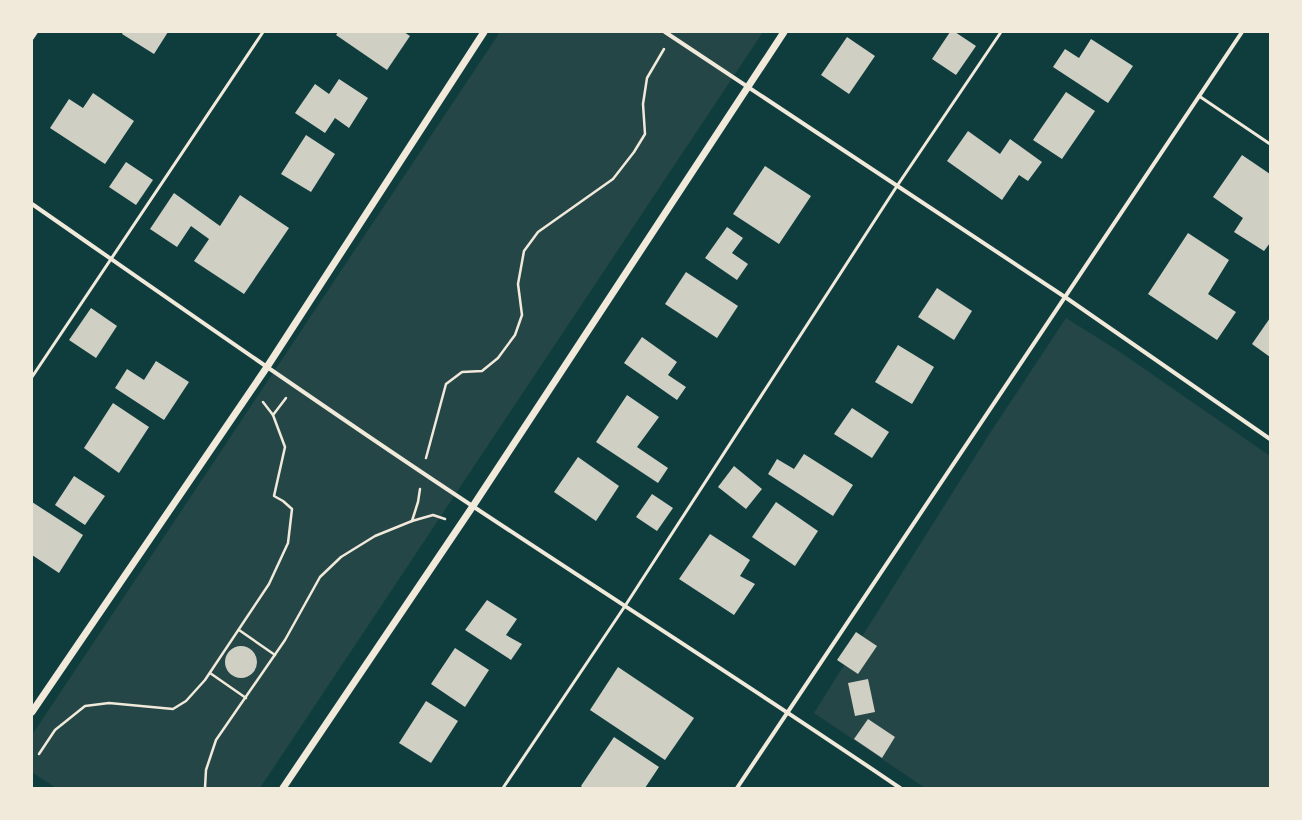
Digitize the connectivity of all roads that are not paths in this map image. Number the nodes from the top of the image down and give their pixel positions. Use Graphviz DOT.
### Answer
graph roads {
  1 [pos="36,32"];
  2 [pos="263,32"];
  3 [pos="484,32"];
  4 [pos="666,32"];
  5 [pos="784,32"];
  6 [pos="1001,32"];
  7 [pos="1242,32"];
  8 [pos="32,38"];
  9 [pos="748,87"];
  10 [pos="1199,96"];
  11 [pos="1270,144"];
  12 [pos="897,186"];
  13 [pos="32,204"];
  14 [pos="110,259"];
  15 [pos="1065,297"];
  16 [pos="267,367"];
  17 [pos="32,377"];
  18 [pos="1270,439"];
  19 [pos="473,506"];
  20 [pos="626,606"];
  21 [pos="32,712"];
  22 [pos="788,712"];
  23 [pos="283,788"];
  24 [pos="503,788"];
  25 [pos="737,788"];
  26 [pos="900,788"];
  1 -- 8 [label="street"];
  2 -- 14 [label="lane"];
  3 -- 16 [label="street"];
  4 -- 9 [label="street"];
  5 -- 9 [label="street"];
  6 -- 12 [label="lane"];
  7 -- 10 [label="street"];
  9 -- 12 [label="street"];
  9 -- 19 [label="street"];
  10 -- 11 [label="lane"];
  10 -- 15 [label="street"];
  12 -- 15 [label="street"];
  12 -- 20 [label="lane"];
  13 -- 14 [label="street"];
  14 -- 16 [label="street"];
  14 -- 17 [label="lane"];
  15 -- 18 [label="street"];
  15 -- 22 [label="street"];
  16 -- 19 [label="street"];
  16 -- 21 [label="street"];
  19 -- 20 [label="street"];
  19 -- 23 [label="street"];
  20 -- 22 [label="street"];
  20 -- 24 [label="lane"];
  22 -- 25 [label="street"];
  22 -- 26 [label="street"];
}
